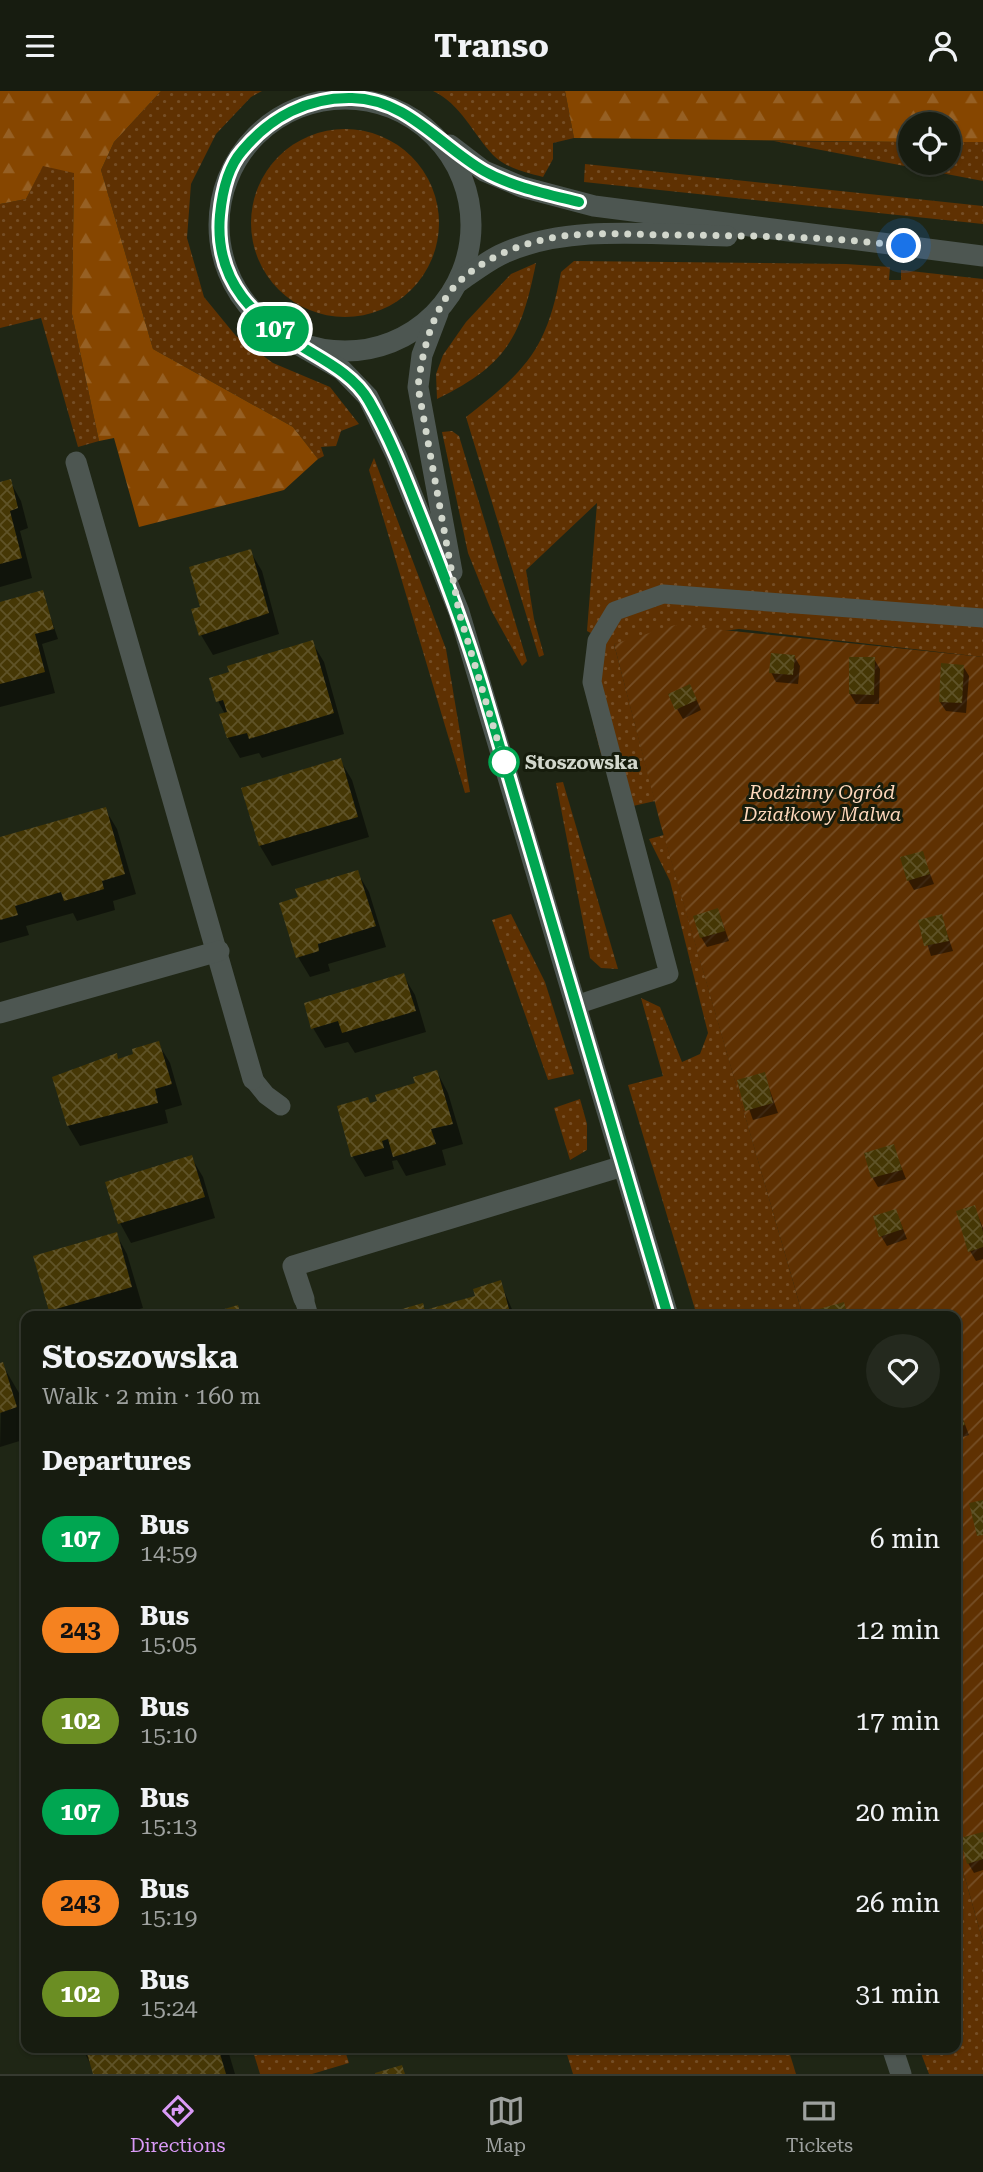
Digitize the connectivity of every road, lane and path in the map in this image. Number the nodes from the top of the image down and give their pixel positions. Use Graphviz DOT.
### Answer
graph roads {
  1 [pos="432,132"];
  2 [pos="814,236"];
  3 [pos="983,256"];
  4 [pos="460,281"];
  5 [pos="439,311"];
  6 [pos="290,340"];
  7 [pos="76,462"];
  8 [pos="459,612"];
  9 [pos="983,618"];
  10 [pos="219,951"];
  11 [pos="576,1005"];
  12 [pos="0,1013"];
  13 [pos="253,1079"];
  14 [pos="281,1106"];
  15 [pos="623,1166"];
  16 [pos="307,1308"];
  17 [pos="666,1311"];
  18 [pos="894,2053"];
  19 [pos="901,2074"];
  1 -- 2 [label="street"];
  1 -- 4 [label="street"];
  1 -- 6 [label="street"];
  2 -- 3 [label="street"];
  2 -- 4 [label="street"];
  4 -- 5 [label="street"];
  5 -- 6 [label="street"];
  5 -- 8 [label="street"];
  6 -- 8 [label="street"];
  7 -- 10 [label="street"];
  8 -- 11 [label="street"];
  9 -- 11 [label="lane"];
  10 -- 12 [label="street"];
  10 -- 13 [label="street"];
  11 -- 15 [label="street"];
  13 -- 14 [label="lane"];
  15 -- 16 [label="street"];
  15 -- 17 [label="street"];
  18 -- 19 [label="street"];
}
